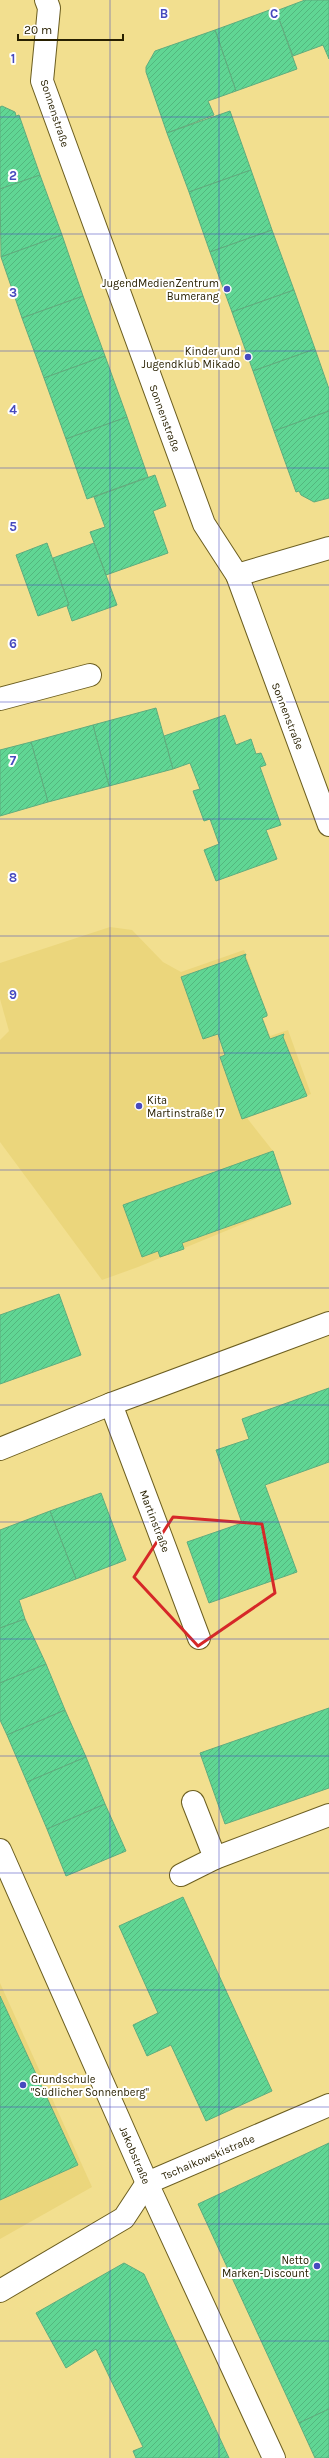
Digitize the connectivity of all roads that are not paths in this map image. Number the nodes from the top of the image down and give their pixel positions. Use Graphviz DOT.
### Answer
graph roads {
  1 [pos="46,0"];
  2 [pos="329,548"];
  3 [pos="237,575"];
  4 [pos="90,674"];
  5 [pos="0,699"];
  6 [pos="329,825"];
  7 [pos="329,1323"];
  8 [pos="111,1404"];
  9 [pos="0,1449"];
  10 [pos="199,1638"];
  11 [pos="193,1802"];
  12 [pos="329,1815"];
  13 [pos="0,1850"];
  14 [pos="215,1858"];
  15 [pos="180,1875"];
  16 [pos="329,2105"];
  17 [pos="147,2184"];
  18 [pos="0,2291"];
  19 [pos="274,2458"];
  1 -- 3 [label="street, Sonnenstraße"];
  2 -- 3 [label="street"];
  3 -- 6 [label="street, Sonnenstraße"];
  4 -- 5 [label="street"];
  7 -- 8 [label="street"];
  8 -- 9 [label="street"];
  8 -- 10 [label="street, Martinstraße"];
  11 -- 14 [label="street"];
  12 -- 14 [label="street"];
  13 -- 17 [label="street, Jakobstraße"];
  14 -- 15 [label="street"];
  16 -- 17 [label="street, Tschaikowskistraße"];
  17 -- 18 [label="street"];
  17 -- 19 [label="street, Jakobstraße"];
}
